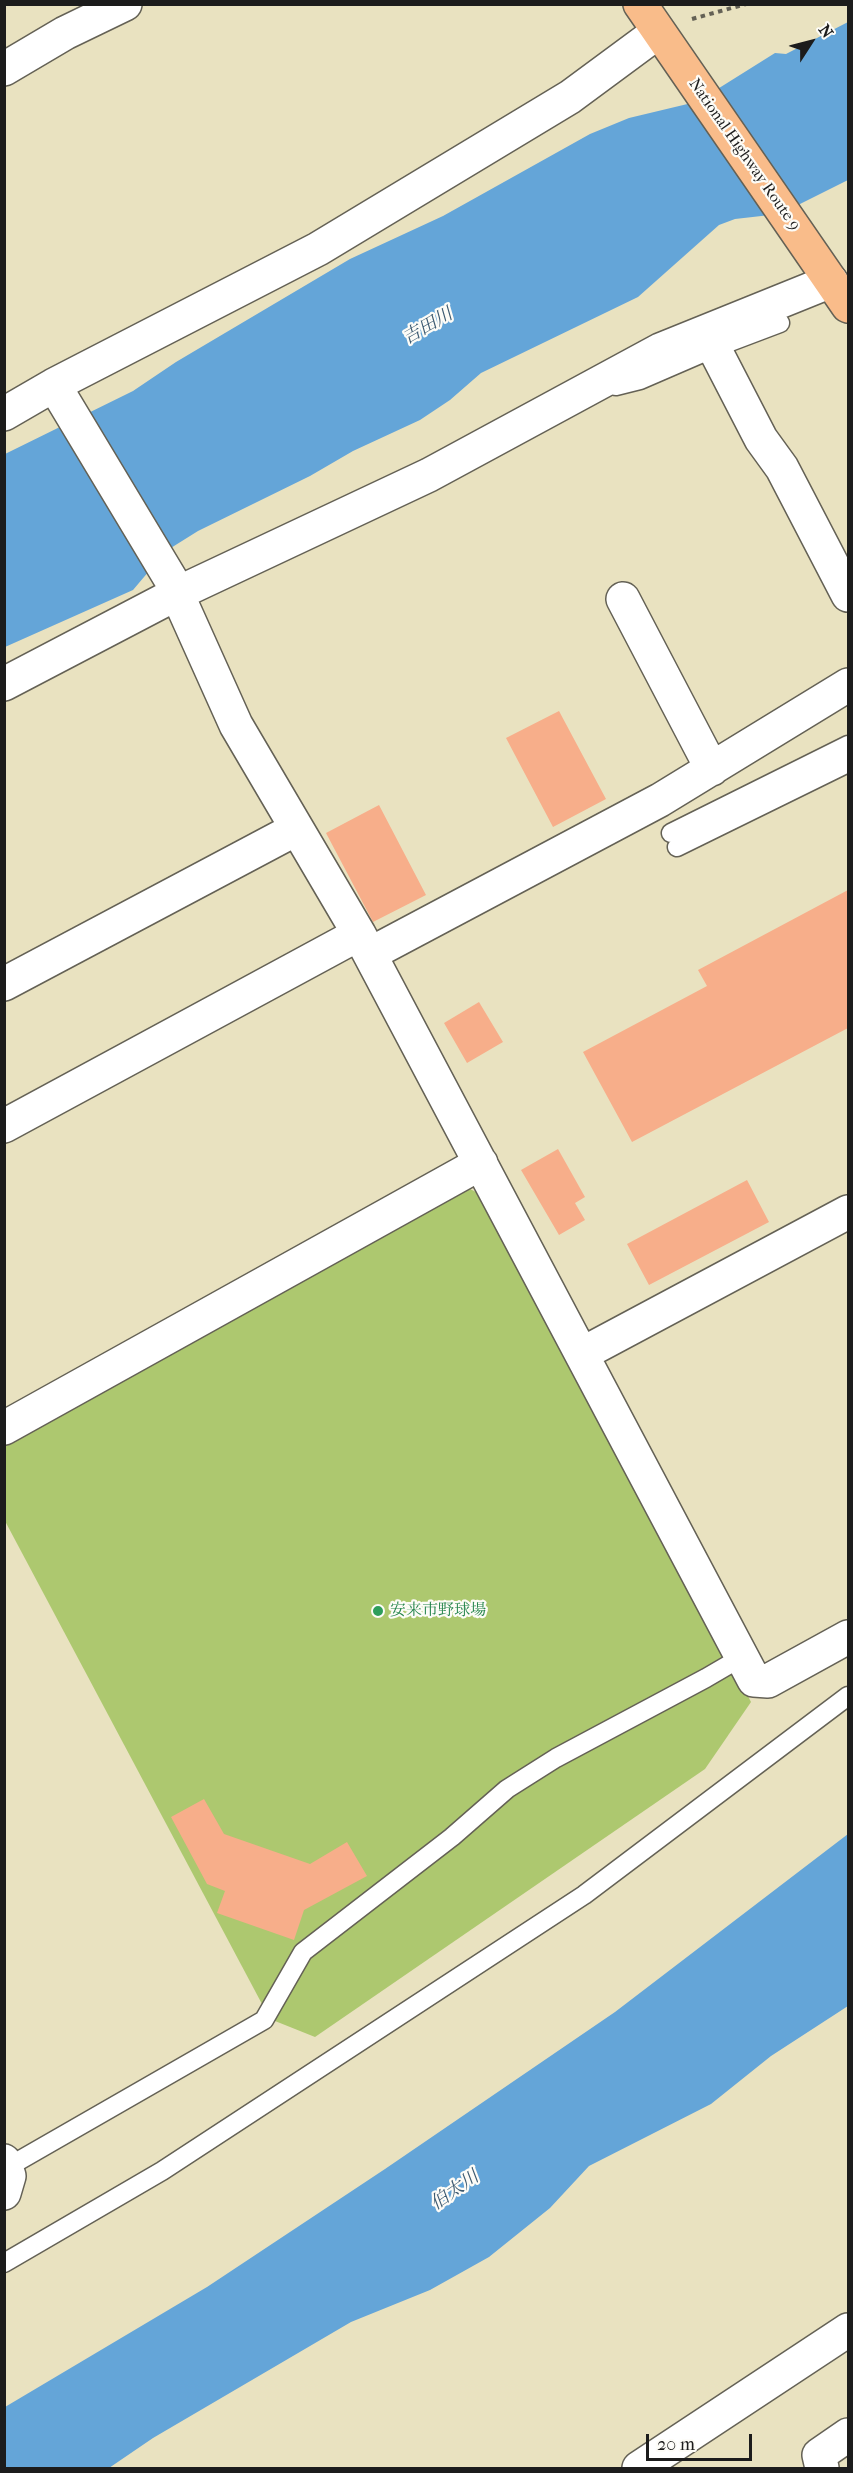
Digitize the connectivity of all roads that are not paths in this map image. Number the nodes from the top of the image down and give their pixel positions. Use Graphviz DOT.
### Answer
graph roads {
  1 [pos="125,4"];
  2 [pos="640,4"];
  3 [pos="667,44"];
  4 [pos="4,69"];
  5 [pos="834,285"];
  6 [pos="780,323"];
  7 [pos="714,348"];
  8 [pos="606,380"];
  9 [pos="54,385"];
  10 [pos="4,414"];
  11 [pos="173,586"];
  12 [pos="849,595"];
  13 [pos="623,599"];
  14 [pos="4,684"];
  15 [pos="849,685"];
  16 [pos="849,745"];
  17 [pos="849,763"];
  18 [pos="712,769"];
  19 [pos="296,829"];
  20 [pos="365,944"];
  21 [pos="4,984"];
  22 [pos="4,1126"];
  23 [pos="481,1163"];
  24 [pos="849,1212"];
  25 [pos="582,1354"];
  26 [pos="4,1428"];
  27 [pos="849,1637"];
  28 [pos="742,1657"];
  29 [pos="849,1696"];
  30 [pos="6,2174"];
  31 [pos="4,2263"];
  32 [pos="849,2330"];
  33 [pos="849,2434"];
  34 [pos="814,2464"];
  35 [pos="639,2469"];
  1 -- 4 [label="street"];
  2 -- 3 [label="highway, National Highway Route 9"];
  3 -- 5 [label="highway, National Highway Route 9"];
  3 -- 9 [label="street"];
  5 -- 8 [label="street"];
  6 -- 7 [label="lane"];
  7 -- 8 [label="lane"];
  7 -- 12 [label="street"];
  8 -- 11 [label="street"];
  9 -- 10 [label="street"];
  9 -- 11 [label="street"];
  11 -- 14 [label="street"];
  11 -- 19 [label="street"];
  13 -- 18 [label="street"];
  15 -- 18 [label="street"];
  16 -- 17 [label="lane"];
  18 -- 20 [label="street"];
  19 -- 20 [label="street"];
  19 -- 21 [label="street"];
  20 -- 22 [label="street"];
  20 -- 23 [label="street"];
  23 -- 25 [label="street"];
  23 -- 26 [label="street"];
  24 -- 25 [label="street"];
  25 -- 28 [label="street"];
  27 -- 28 [label="street"];
  28 -- 30 [label="lane"];
  29 -- 31 [label="lane"];
  32 -- 35 [label="street"];
  33 -- 34 [label="street"];
}
